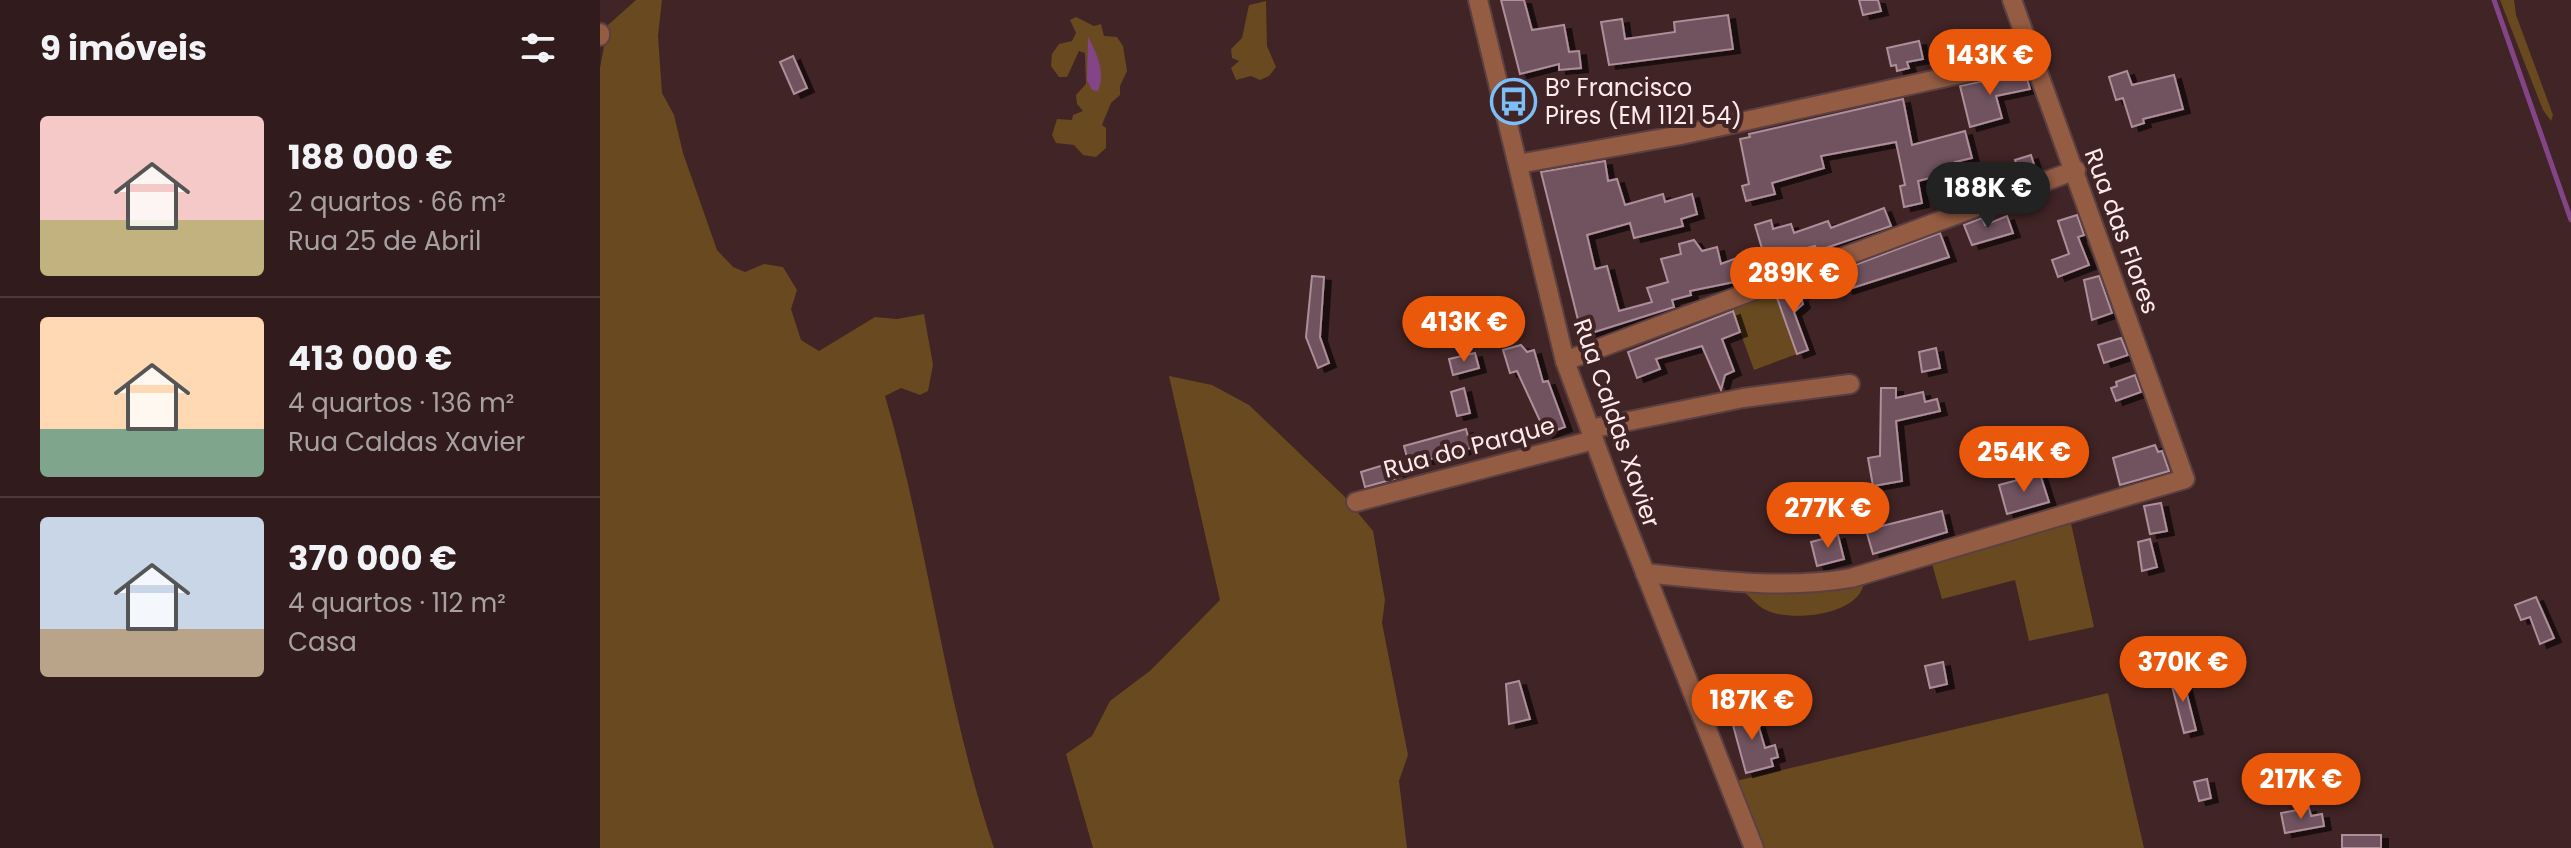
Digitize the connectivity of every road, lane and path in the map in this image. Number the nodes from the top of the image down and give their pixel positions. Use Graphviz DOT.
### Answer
graph roads {
  1 [pos="1478,0"];
  2 [pos="2012,0"];
  3 [pos="2034,58"];
  4 [pos="1518,164"];
  5 [pos="2076,170"];
  6 [pos="1565,361"];
  7 [pos="1850,384"];
  8 [pos="1592,434"];
  9 [pos="1356,502"];
  10 [pos="1645,573"];
  11 [pos="1754,848"];
  1 -- 4 [label="street, Rua Caldas Xavier"];
  2 -- 3 [label="street, Rua das Flores"];
  3 -- 4 [label="street"];
  3 -- 5 [label="street, Rua das Flores"];
  4 -- 6 [label="street, Rua Caldas Xavier"];
  5 -- 6 [label="street"];
  5 -- 10 [label="street, Rua das Flores"];
  6 -- 8 [label="street, Rua Caldas Xavier"];
  7 -- 8 [label="street, Rua do Parque"];
  8 -- 9 [label="street, Rua do Parque"];
  8 -- 10 [label="street, Rua Caldas Xavier"];
  10 -- 11 [label="street, Rua Caldas Xavier"];
}
